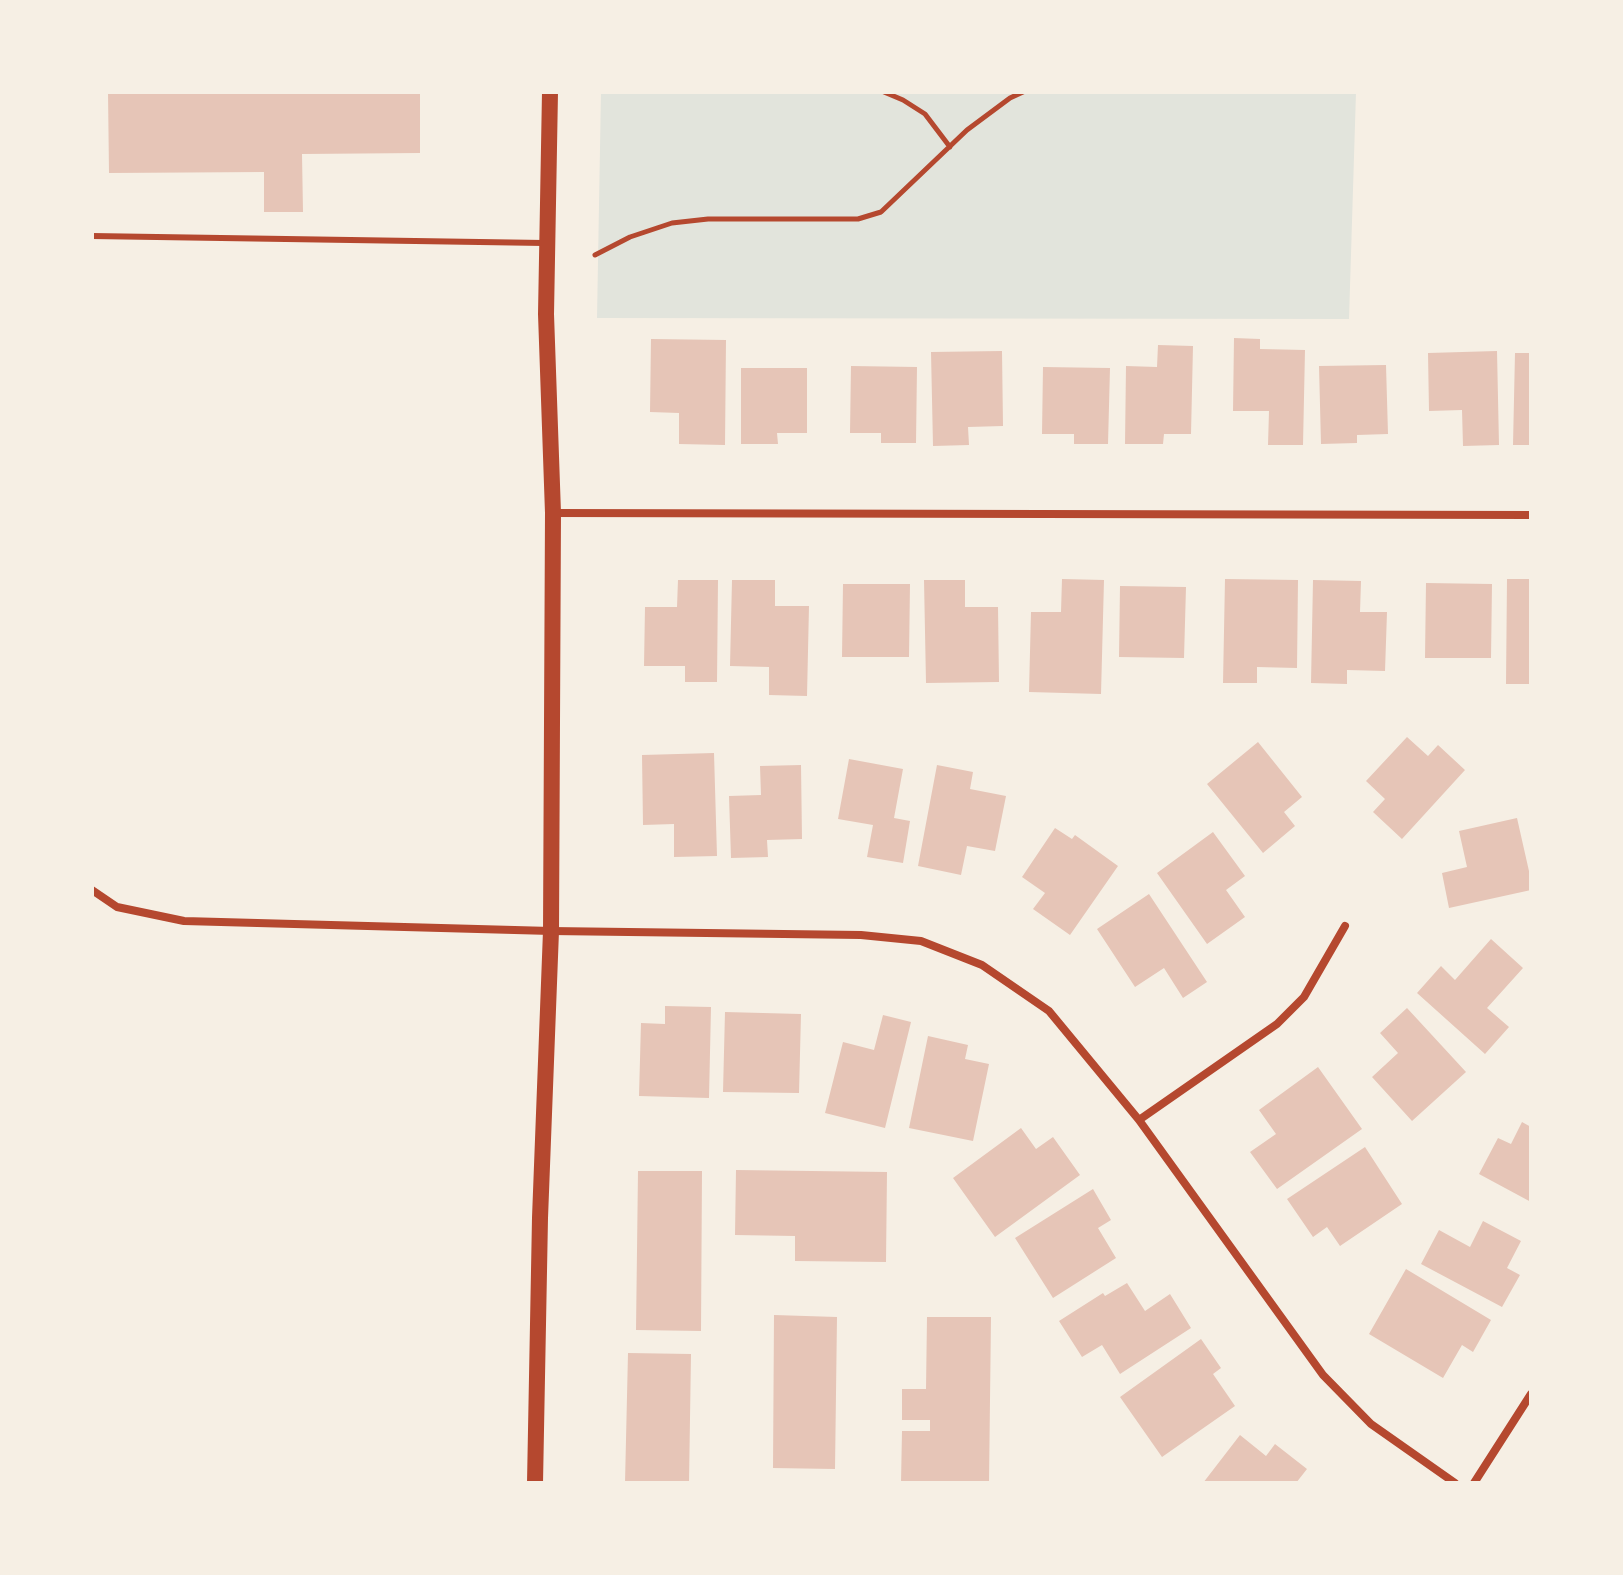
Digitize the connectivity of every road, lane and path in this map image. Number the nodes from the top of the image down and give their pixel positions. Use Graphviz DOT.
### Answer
graph roads {
  1 [pos="550,92"];
  2 [pos="884,92"];
  3 [pos="1023,92"];
  4 [pos="950,147"];
  5 [pos="92,236"];
  6 [pos="548,243"];
  7 [pos="595,255"];
  8 [pos="553,513"];
  9 [pos="1531,515"];
  10 [pos="92,890"];
  11 [pos="1345,926"];
  12 [pos="551,931"];
  13 [pos="1139,1120"];
  14 [pos="1531,1394"];
  15 [pos="535,1483"];
  16 [pos="1455,1483"];
  17 [pos="1474,1483"];
  1 -- 6 [label="main road"];
  2 -- 4 [label="path"];
  3 -- 4 [label="path"];
  4 -- 7 [label="path"];
  5 -- 6 [label="lane"];
  6 -- 8 [label="main road"];
  8 -- 9 [label="street"];
  8 -- 12 [label="main road"];
  10 -- 12 [label="street"];
  11 -- 13 [label="street"];
  12 -- 13 [label="street"];
  12 -- 15 [label="main road"];
  13 -- 16 [label="street"];
  14 -- 17 [label="street"];
}
